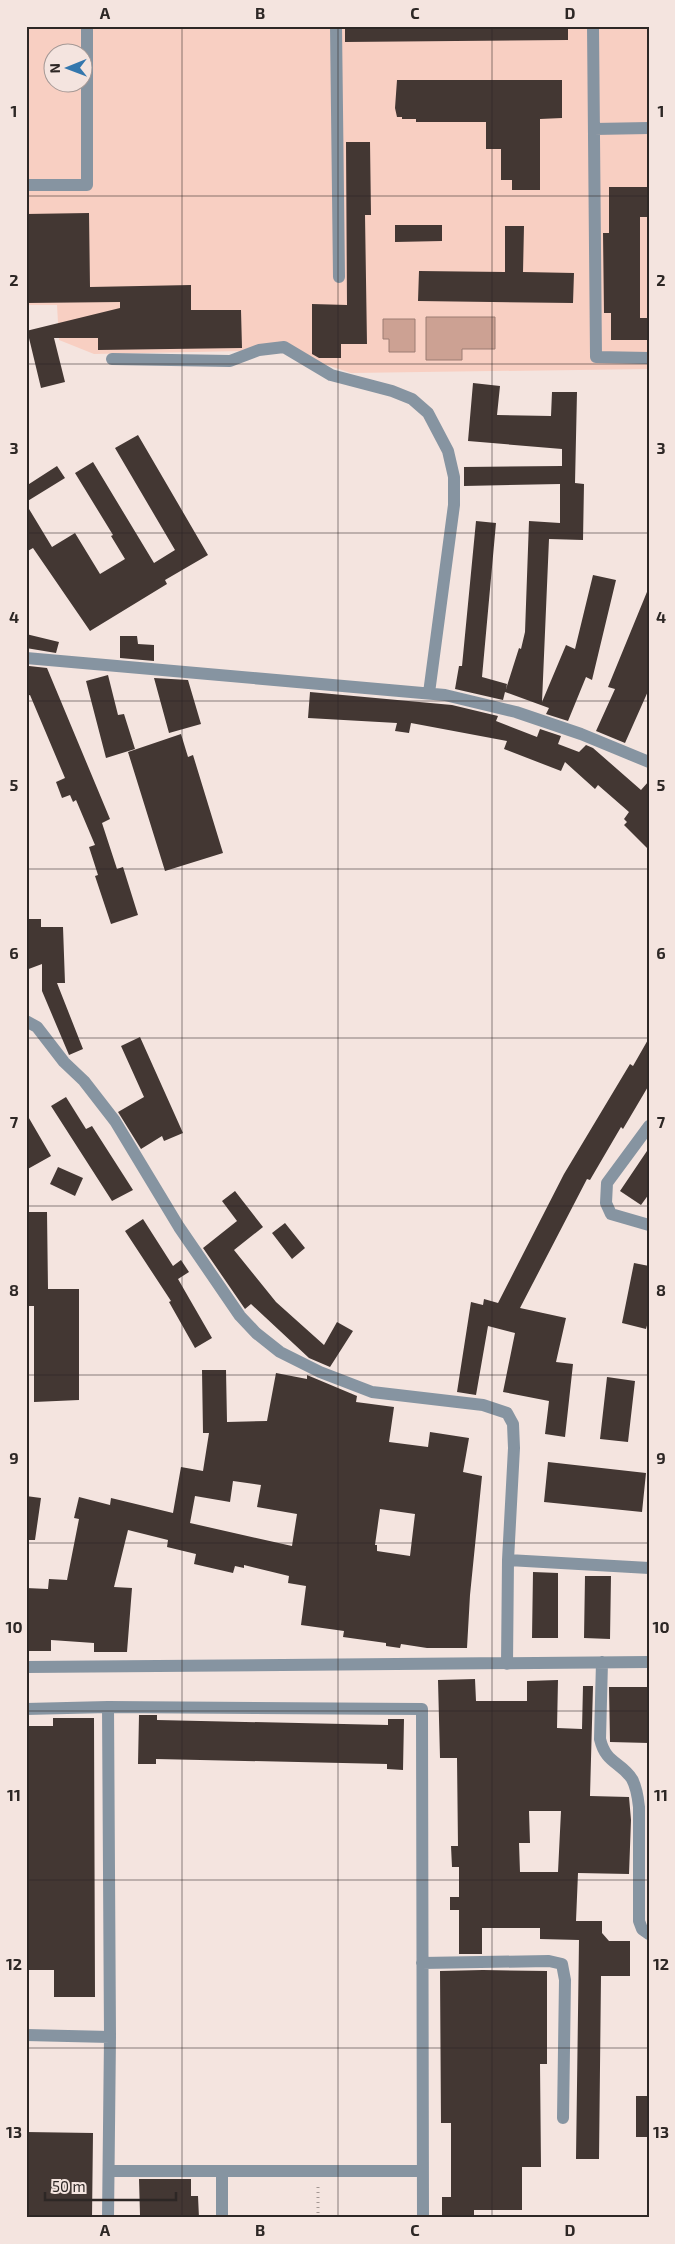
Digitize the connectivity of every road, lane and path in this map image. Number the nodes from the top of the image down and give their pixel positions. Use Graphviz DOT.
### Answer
graph roads {
  1 [pos="87,26"];
  2 [pos="336,26"];
  3 [pos="593,26"];
  4 [pos="649,128"];
  5 [pos="594,129"];
  6 [pos="26,185"];
  7 [pos="339,277"];
  8 [pos="649,358"];
  9 [pos="112,359"];
  10 [pos="26,658"];
  11 [pos="429,693"];
  12 [pos="649,762"];
  13 [pos="26,1021"];
  14 [pos="649,1126"];
  15 [pos="649,1225"];
  16 [pos="508,1560"];
  17 [pos="649,1568"];
  18 [pos="602,1662"];
  19 [pos="649,1662"];
  20 [pos="507,1664"];
  21 [pos="26,1667"];
  22 [pos="108,1707"];
  23 [pos="26,1709"];
  24 [pos="649,1934"];
  25 [pos="422,1963"];
  26 [pos="26,2035"];
  27 [pos="110,2036"];
  28 [pos="563,2118"];
  29 [pos="318,2170"];
  30 [pos="109,2171"];
  31 [pos="423,2171"];
  32 [pos="222,2172"];
  33 [pos="108,2218"];
  34 [pos="222,2218"];
  35 [pos="318,2218"];
  36 [pos="423,2218"];
  1 -- 6 [label="street"];
  2 -- 7 [label="street"];
  3 -- 5 [label="street"];
  4 -- 5 [label="street"];
  5 -- 8 [label="street"];
  9 -- 11 [label="street"];
  10 -- 11 [label="street"];
  11 -- 12 [label="street"];
  13 -- 16 [label="street"];
  14 -- 15 [label="street"];
  16 -- 17 [label="street"];
  16 -- 20 [label="street"];
  18 -- 19 [label="street"];
  18 -- 20 [label="street"];
  18 -- 24 [label="street"];
  20 -- 21 [label="street"];
  22 -- 23 [label="street"];
  22 -- 25 [label="street"];
  22 -- 27 [label="street"];
  25 -- 28 [label="street"];
  25 -- 31 [label="street"];
  26 -- 27 [label="street"];
  27 -- 30 [label="street"];
  29 -- 31 [label="street"];
  29 -- 32 [label="street"];
  29 -- 35 [label="path"];
  30 -- 32 [label="street"];
  30 -- 33 [label="street"];
  31 -- 36 [label="street"];
  32 -- 34 [label="street"];
}
